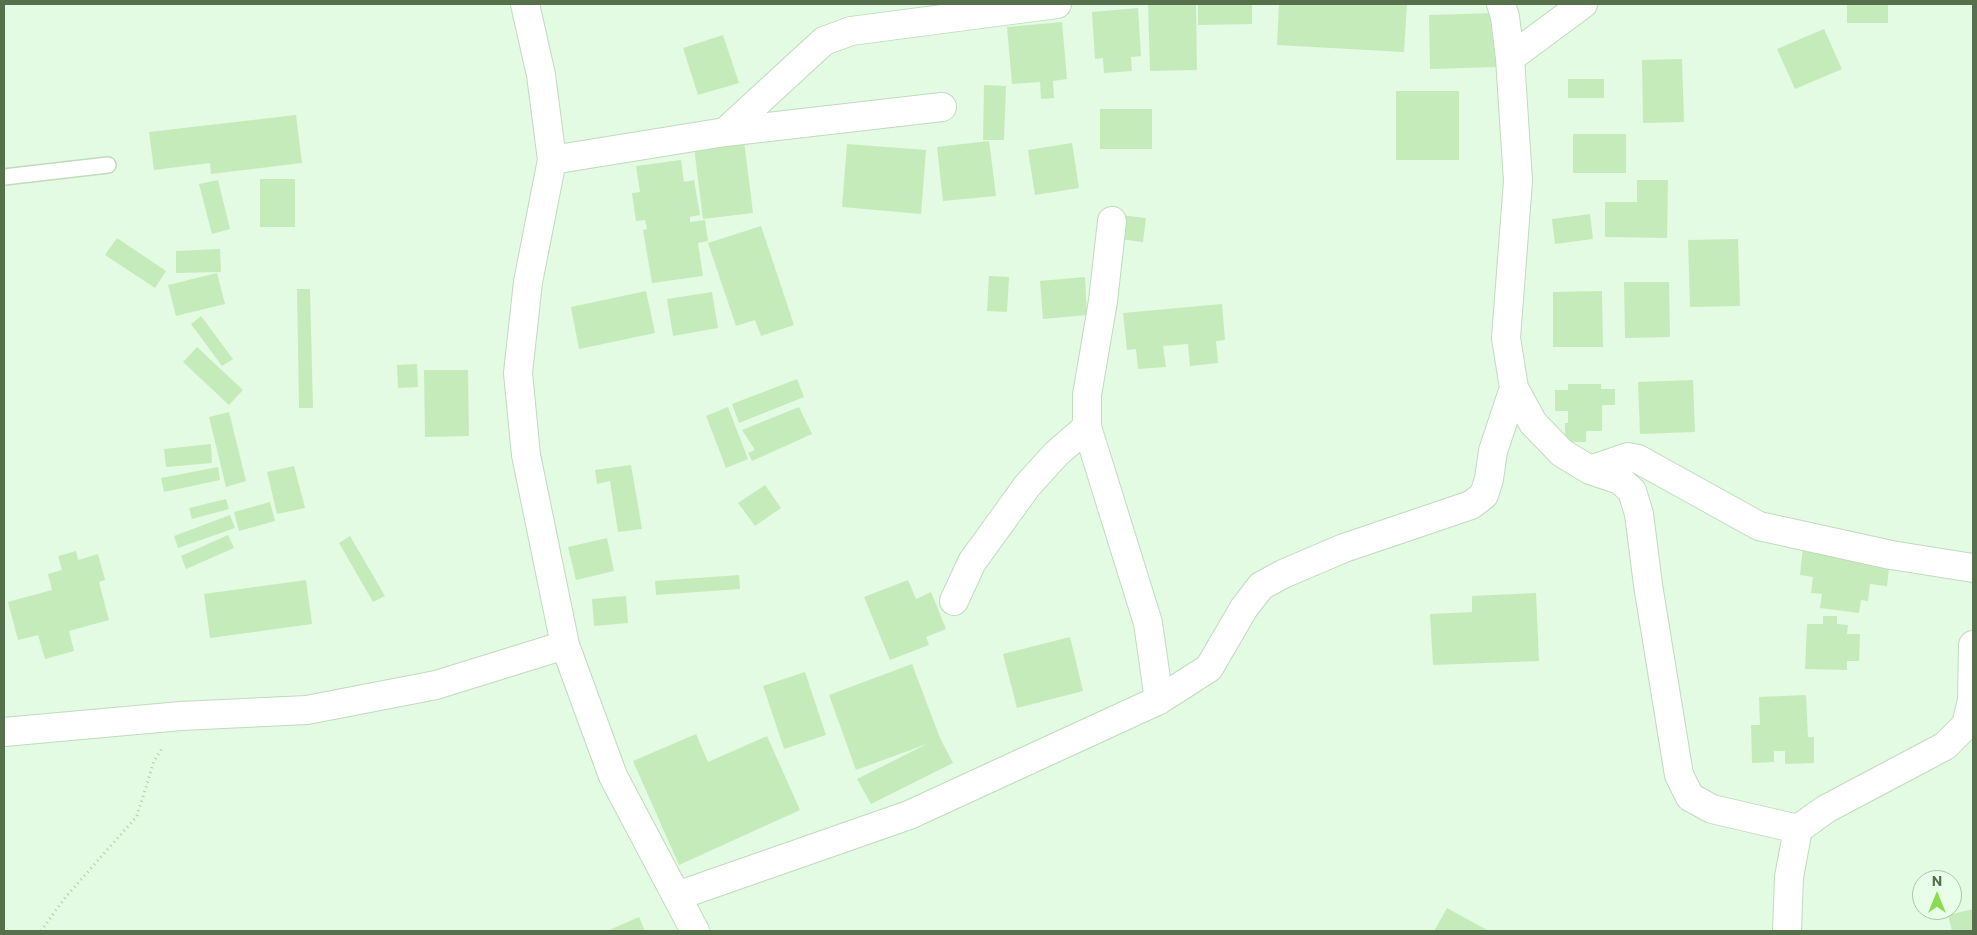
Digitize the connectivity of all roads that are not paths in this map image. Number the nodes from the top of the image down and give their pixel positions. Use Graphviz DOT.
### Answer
graph roads {
  1 [pos="525,4"];
  2 [pos="1057,4"];
  3 [pos="1501,4"];
  4 [pos="1582,4"];
  5 [pos="1510,58"];
  6 [pos="942,107"];
  7 [pos="725,132"];
  8 [pos="552,160"];
  9 [pos="108,165"];
  10 [pos="4,177"];
  11 [pos="1112,221"];
  12 [pos="1514,388"];
  13 [pos="1087,428"];
  14 [pos="1590,470"];
  15 [pos="1973,568"];
  16 [pos="954,601"];
  17 [pos="564,645"];
  18 [pos="1973,645"];
  19 [pos="1159,700"];
  20 [pos="4,732"];
  21 [pos="1798,829"];
  22 [pos="676,896"];
  23 [pos="695,931"];
  24 [pos="1787,931"];
  1 -- 8 [label="street"];
  2 -- 7 [label="street"];
  3 -- 5 [label="street"];
  4 -- 5 [label="street"];
  5 -- 12 [label="street"];
  6 -- 7 [label="street"];
  7 -- 8 [label="street"];
  8 -- 17 [label="street"];
  9 -- 10 [label="lane"];
  11 -- 13 [label="street"];
  12 -- 14 [label="street"];
  12 -- 19 [label="street"];
  13 -- 16 [label="street"];
  13 -- 19 [label="street"];
  14 -- 15 [label="street"];
  14 -- 21 [label="street"];
  17 -- 20 [label="street"];
  17 -- 22 [label="street"];
  18 -- 21 [label="street"];
  19 -- 22 [label="street"];
  21 -- 24 [label="street"];
  22 -- 23 [label="street"];
}
